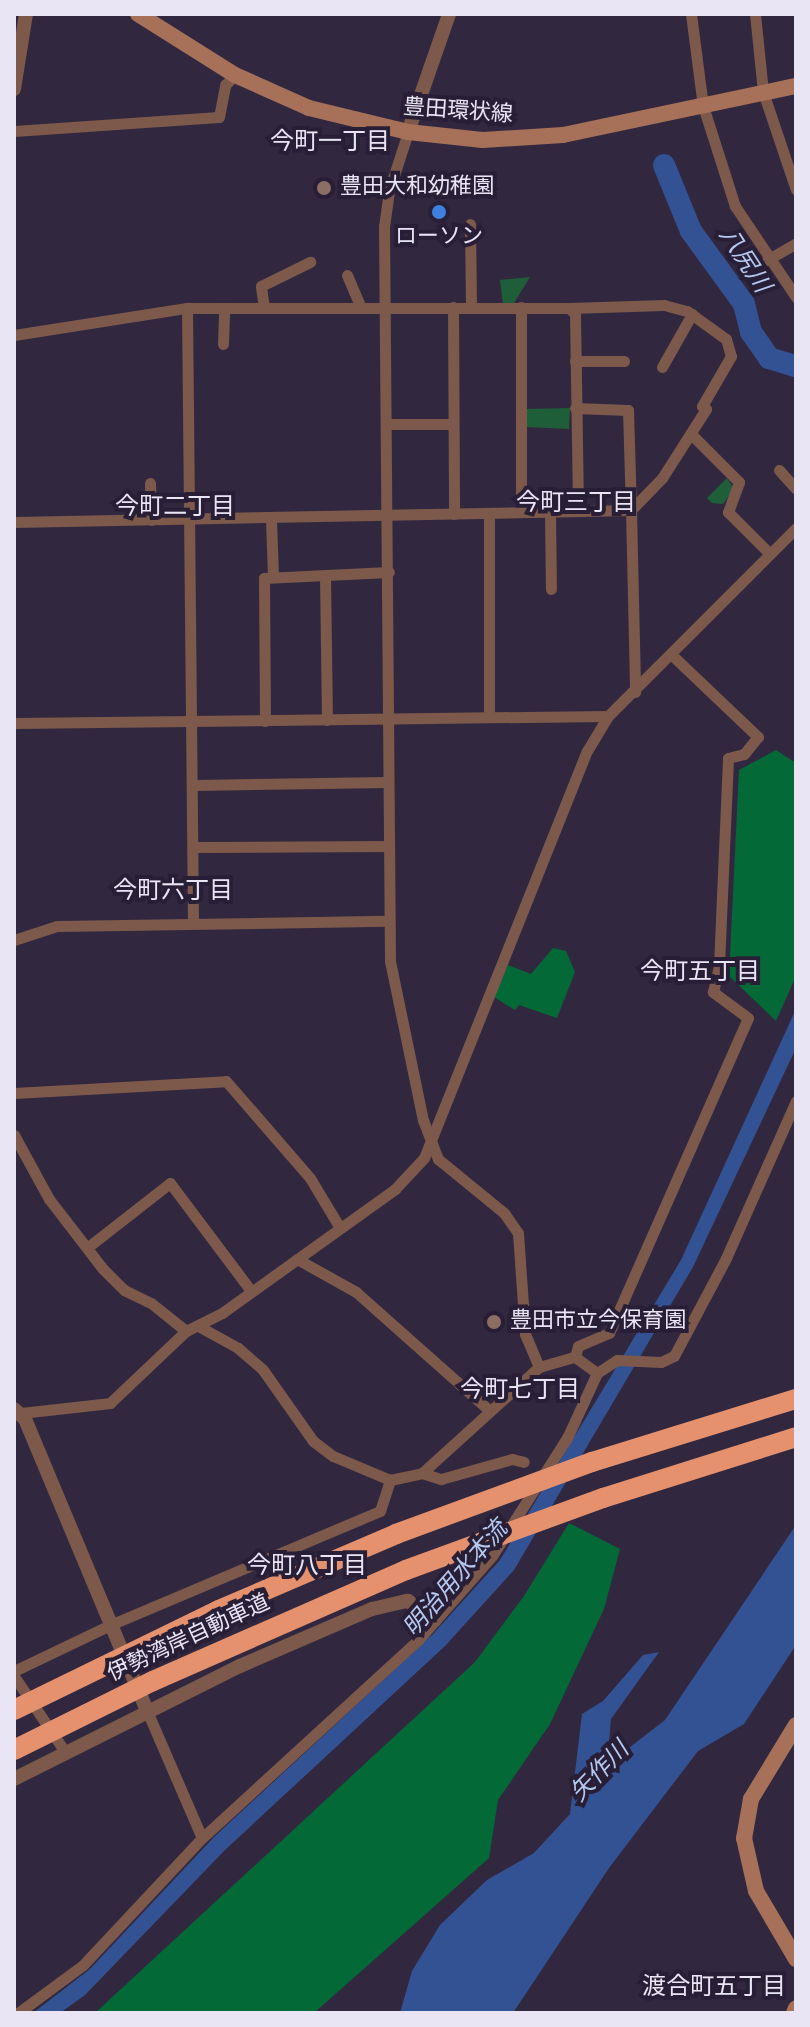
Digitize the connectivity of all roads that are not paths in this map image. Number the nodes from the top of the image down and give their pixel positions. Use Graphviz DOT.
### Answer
graph roads {
  1 [pos="26,14"];
  2 [pos="138,14"];
  3 [pos="449,14"];
  4 [pos="691,14"];
  5 [pos="755,14"];
  6 [pos="235,75"];
  7 [pos="796,86"];
  8 [pos="14,89"];
  9 [pos="763,92"];
  10 [pos="703,106"];
  11 [pos="14,131"];
  12 [pos="408,132"];
  13 [pos="796,190"];
  14 [pos="470,224"];
  15 [pos="796,243"];
  16 [pos="767,260"];
  17 [pos="310,262"];
  18 [pos="347,275"];
  19 [pos="796,297"];
  20 [pos="384,307"];
  21 [pos="453,307"];
  22 [pos="471,307"];
  23 [pos="521,307"];
  24 [pos="187,308"];
  25 [pos="224,308"];
  26 [pos="264,308"];
  27 [pos="361,308"];
  28 [pos="569,308"];
  29 [pos="692,314"];
  30 [pos="14,335"];
  31 [pos="223,344"];
  32 [pos="575,361"];
  33 [pos="624,361"];
  34 [pos="662,367"];
  35 [pos="575,408"];
  36 [pos="386,424"];
  37 [pos="453,424"];
  38 [pos="691,434"];
  39 [pos="779,470"];
  40 [pos="150,483"];
  41 [pos="796,489"];
  42 [pos="631,510"];
  43 [pos="578,511"];
  44 [pos="521,512"];
  45 [pos="550,512"];
  46 [pos="489,513"];
  47 [pos="454,514"];
  48 [pos="387,517"];
  49 [pos="187,519"];
  50 [pos="151,520"];
  51 [pos="271,520"];
  52 [pos="14,522"];
  53 [pos="796,528"];
  54 [pos="769,553"];
  55 [pos="389,572"];
  56 [pos="273,574"];
  57 [pos="325,576"];
  58 [pos="551,589"];
  59 [pos="672,655"];
  60 [pos="635,692"];
  61 [pos="489,715"];
  62 [pos="608,716"];
  63 [pos="389,718"];
  64 [pos="327,720"];
  65 [pos="192,721"];
  66 [pos="265,721"];
  67 [pos="14,723"];
  68 [pos="388,782"];
  69 [pos="194,785"];
  70 [pos="388,846"];
  71 [pos="193,847"];
  72 [pos="388,921"];
  73 [pos="193,923"];
  74 [pos="14,940"];
  75 [pos="14,1093"];
  76 [pos="796,1101"];
  77 [pos="14,1135"];
  78 [pos="431,1142"];
  79 [pos="340,1228"];
  80 [pos="88,1247"];
  81 [pos="297,1259"];
  82 [pos="251,1291"];
  83 [pos="200,1327"];
  84 [pos="186,1331"];
  85 [pos="575,1357"];
  86 [pos="539,1367"];
  87 [pos="597,1373"];
  88 [pos="796,1399"];
  89 [pos="17,1411"];
  90 [pos="490,1411"];
  91 [pos="796,1437"];
  92 [pos="524,1462"];
  93 [pos="422,1473"];
  94 [pos="390,1480"];
  95 [pos="435,1620"];
  96 [pos="110,1625"];
  97 [pos="14,1674"];
  98 [pos="14,1710"];
  99 [pos="147,1711"];
  100 [pos="796,1725"];
  101 [pos="14,1750"];
  102 [pos="65,1752"];
  103 [pos="14,1779"];
  104 [pos="202,1838"];
  105 [pos="796,1959"];
  106 [pos="18,2013"];
  1 -- 8 [label="street"];
  2 -- 6 [label="main road, 豊田環状線"];
  3 -- 12 [label="street"];
  4 -- 10 [label="street"];
  5 -- 9 [label="street"];
  6 -- 11 [label="street"];
  6 -- 12 [label="main road, 豊田環状線"];
  7 -- 9 [label="main road, 豊田環状線"];
  9 -- 10 [label="main road, 豊田環状線"];
  9 -- 13 [label="street"];
  10 -- 12 [label="main road, 豊田環状線"];
  10 -- 16 [label="street"];
  12 -- 20 [label="street"];
  14 -- 22 [label="street"];
  15 -- 16 [label="street"];
  16 -- 19 [label="street"];
  17 -- 26 [label="street"];
  18 -- 27 [label="street"];
  20 -- 21 [label="street"];
  20 -- 27 [label="street"];
  20 -- 36 [label="street"];
  21 -- 22 [label="street"];
  21 -- 37 [label="street"];
  22 -- 23 [label="street"];
  23 -- 28 [label="street"];
  23 -- 44 [label="street"];
  24 -- 25 [label="street"];
  24 -- 30 [label="street"];
  24 -- 49 [label="street"];
  25 -- 26 [label="street"];
  25 -- 31 [label="street"];
  26 -- 27 [label="street"];
  28 -- 29 [label="street"];
  28 -- 32 [label="street"];
  29 -- 34 [label="street"];
  29 -- 38 [label="street"];
  32 -- 33 [label="street"];
  32 -- 35 [label="street"];
  35 -- 42 [label="street"];
  35 -- 43 [label="street"];
  36 -- 37 [label="street"];
  36 -- 48 [label="street"];
  37 -- 47 [label="street"];
  38 -- 42 [label="street"];
  38 -- 54 [label="street"];
  39 -- 41 [label="street"];
  40 -- 50 [label="street"];
  42 -- 43 [label="street"];
  42 -- 60 [label="street"];
  43 -- 45 [label="street"];
  44 -- 45 [label="street"];
  44 -- 46 [label="street"];
  45 -- 58 [label="street"];
  46 -- 47 [label="street"];
  46 -- 61 [label="street"];
  47 -- 48 [label="street"];
  48 -- 51 [label="street"];
  48 -- 55 [label="street"];
  49 -- 50 [label="street"];
  49 -- 51 [label="street"];
  49 -- 65 [label="street"];
  50 -- 52 [label="street"];
  51 -- 56 [label="street"];
  53 -- 54 [label="street"];
  54 -- 59 [label="street"];
  55 -- 57 [label="street"];
  55 -- 63 [label="street"];
  56 -- 57 [label="street"];
  56 -- 66 [label="street"];
  57 -- 64 [label="street"];
  59 -- 60 [label="street"];
  59 -- 85 [label="street"];
  60 -- 62 [label="street"];
  61 -- 62 [label="street"];
  61 -- 63 [label="street"];
  62 -- 78 [label="street"];
  63 -- 64 [label="street"];
  63 -- 68 [label="street"];
  64 -- 66 [label="street"];
  65 -- 66 [label="street"];
  65 -- 67 [label="street"];
  65 -- 69 [label="street"];
  68 -- 69 [label="street"];
  68 -- 70 [label="street"];
  69 -- 71 [label="street"];
  70 -- 71 [label="street"];
  70 -- 72 [label="street"];
  71 -- 73 [label="street"];
  72 -- 73 [label="street"];
  72 -- 78 [label="street"];
  73 -- 74 [label="street"];
  75 -- 79 [label="street"];
  76 -- 87 [label="street"];
  77 -- 80 [label="street"];
  78 -- 79 [label="street"];
  78 -- 86 [label="street"];
  79 -- 81 [label="street"];
  80 -- 82 [label="street"];
  80 -- 84 [label="street"];
  81 -- 82 [label="street"];
  81 -- 90 [label="street"];
  82 -- 83 [label="street"];
  83 -- 84 [label="street"];
  83 -- 94 [label="street"];
  84 -- 89 [label="street"];
  85 -- 86 [label="street"];
  85 -- 87 [label="street"];
  86 -- 90 [label="street"];
  87 -- 95 [label="street"];
  88 -- 98 [label="highway, 伊勢湾岸自動車道"];
  89 -- 96 [label="street"];
  90 -- 93 [label="street"];
  91 -- 101 [label="highway, 伊勢湾岸自動車道"];
  92 -- 93 [label="street"];
  93 -- 94 [label="street"];
  94 -- 96 [label="street"];
  95 -- 99 [label="street"];
  95 -- 104 [label="street"];
  96 -- 97 [label="street"];
  96 -- 99 [label="street"];
  97 -- 102 [label="street"];
  99 -- 102 [label="street"];
  99 -- 104 [label="street"];
  100 -- 105 [label="main road"];
  102 -- 103 [label="street"];
  104 -- 106 [label="street"];
}
